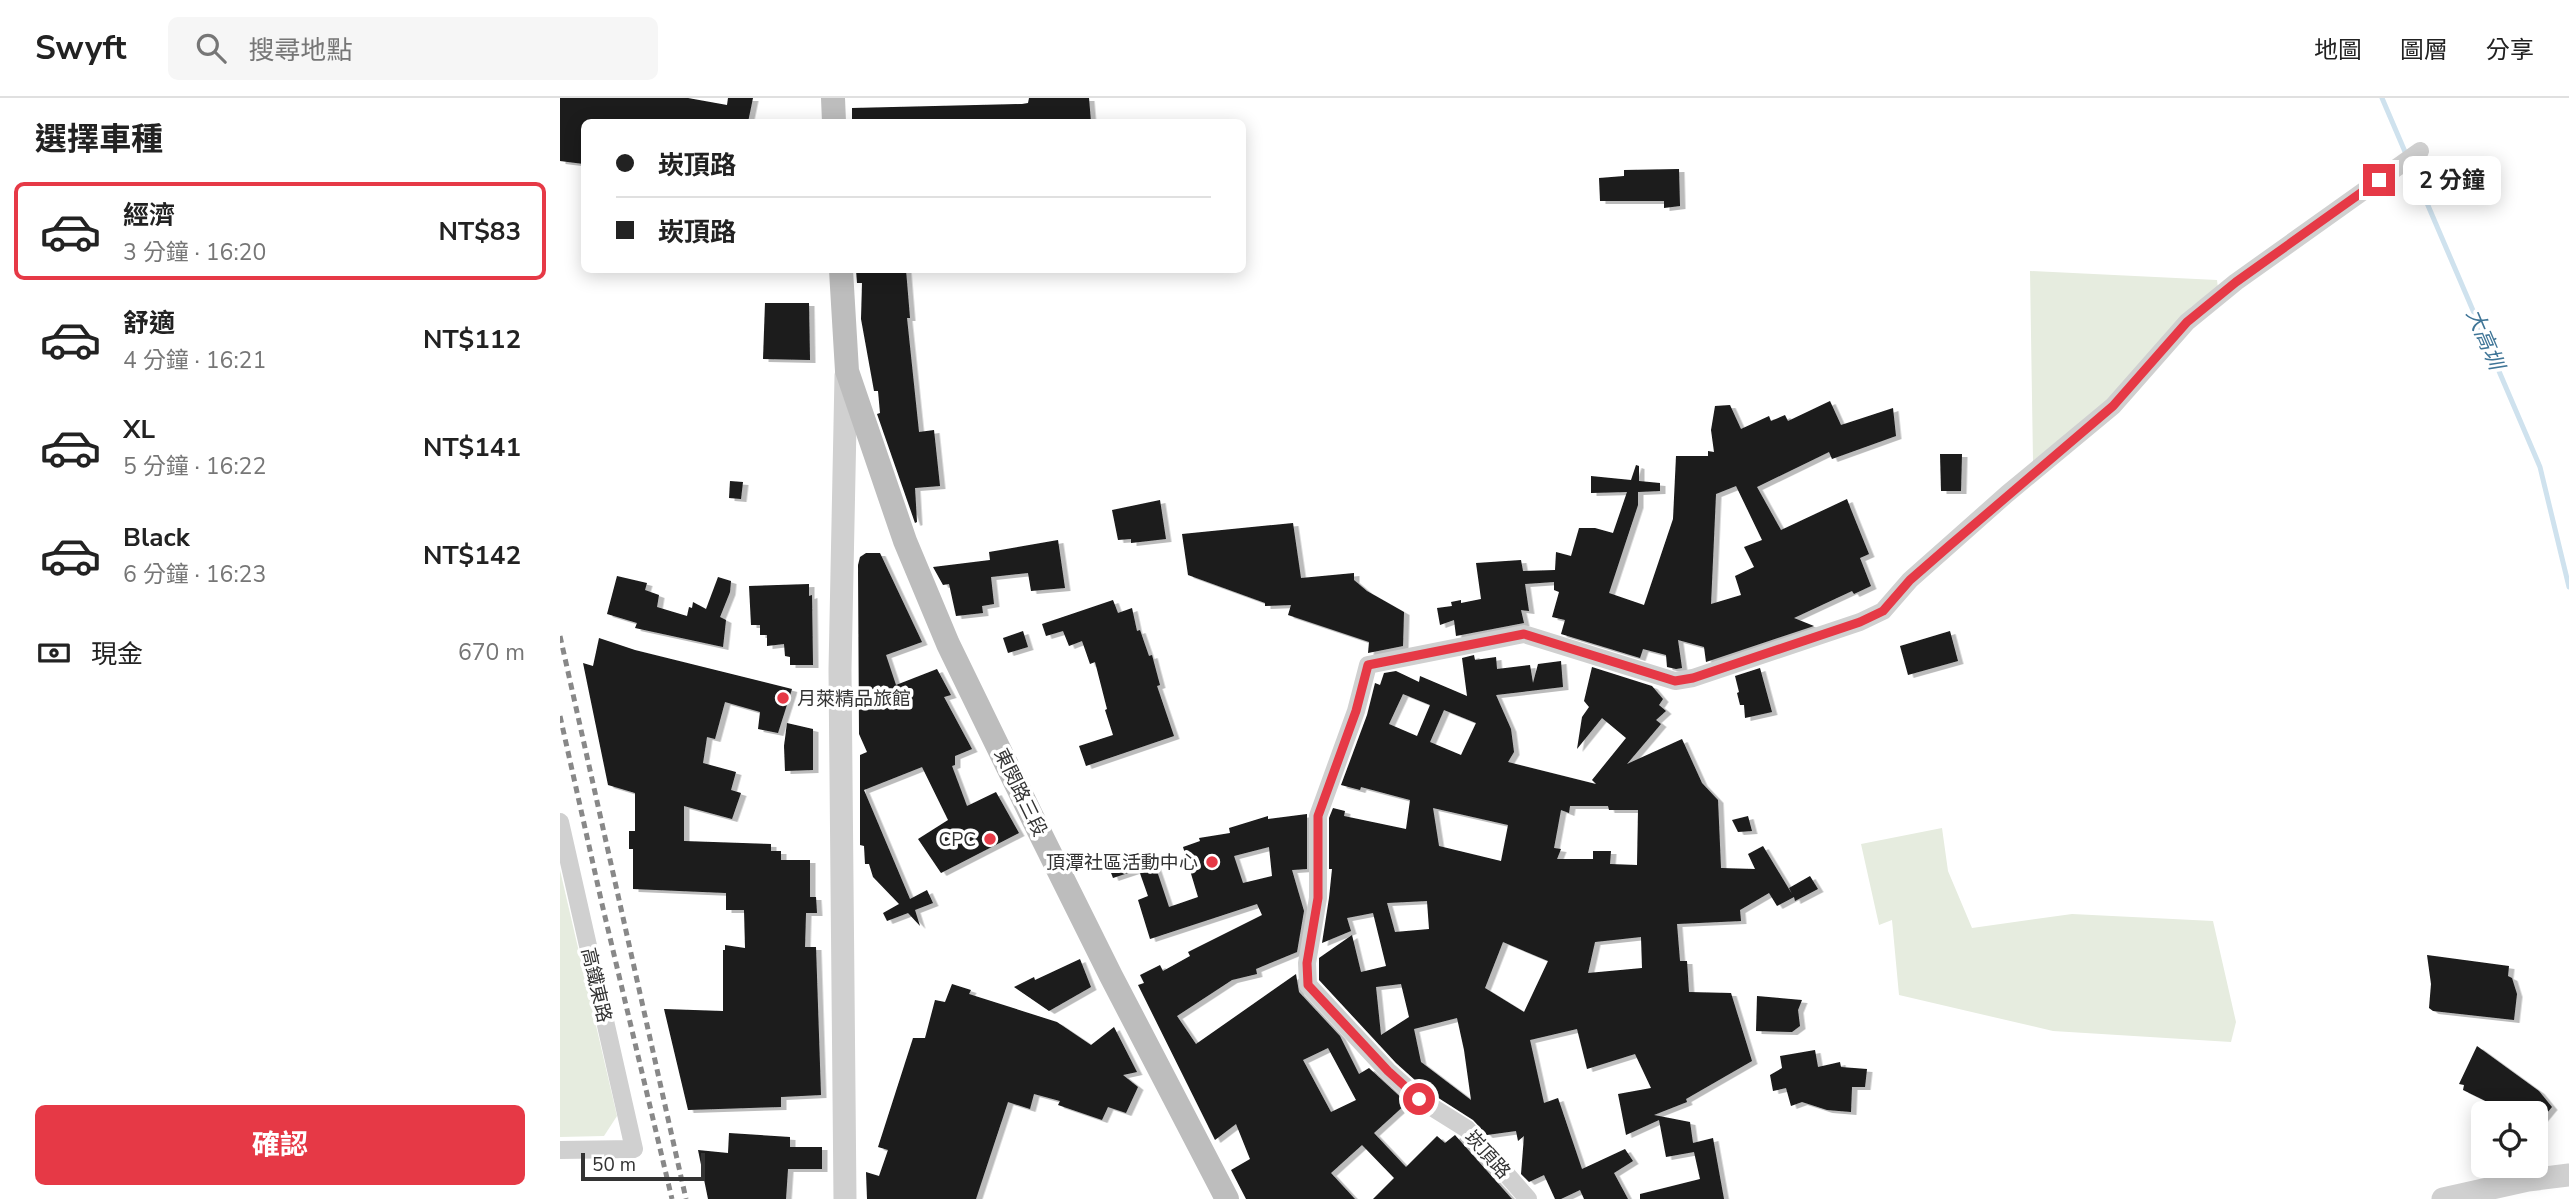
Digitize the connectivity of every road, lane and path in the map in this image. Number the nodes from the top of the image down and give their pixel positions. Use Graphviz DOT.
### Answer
graph roads {
  1 [pos="832,98"];
  2 [pos="834,119"];
  3 [pos="2420,151"];
  4 [pos="841,273"];
  5 [pos="847,371"];
  6 [pos="560,822"];
  7 [pos="560,1150"];
  8 [pos="2569,1175"];
  9 [pos="845,1199"];
  10 [pos="1227,1199"];
  11 [pos="1528,1199"];
  12 [pos="2444,1199"];
  1 -- 2 [label="main road"];
  3 -- 11 [label="street, 崁頂路"];
  4 -- 5 [label="main road, 東閔路三段"];
  5 -- 9 [label="street"];
  5 -- 10 [label="main road, 東閔路三段"];
  6 -- 7 [label="street, 高鐵東路"];
  8 -- 12 [label="street"];
}
